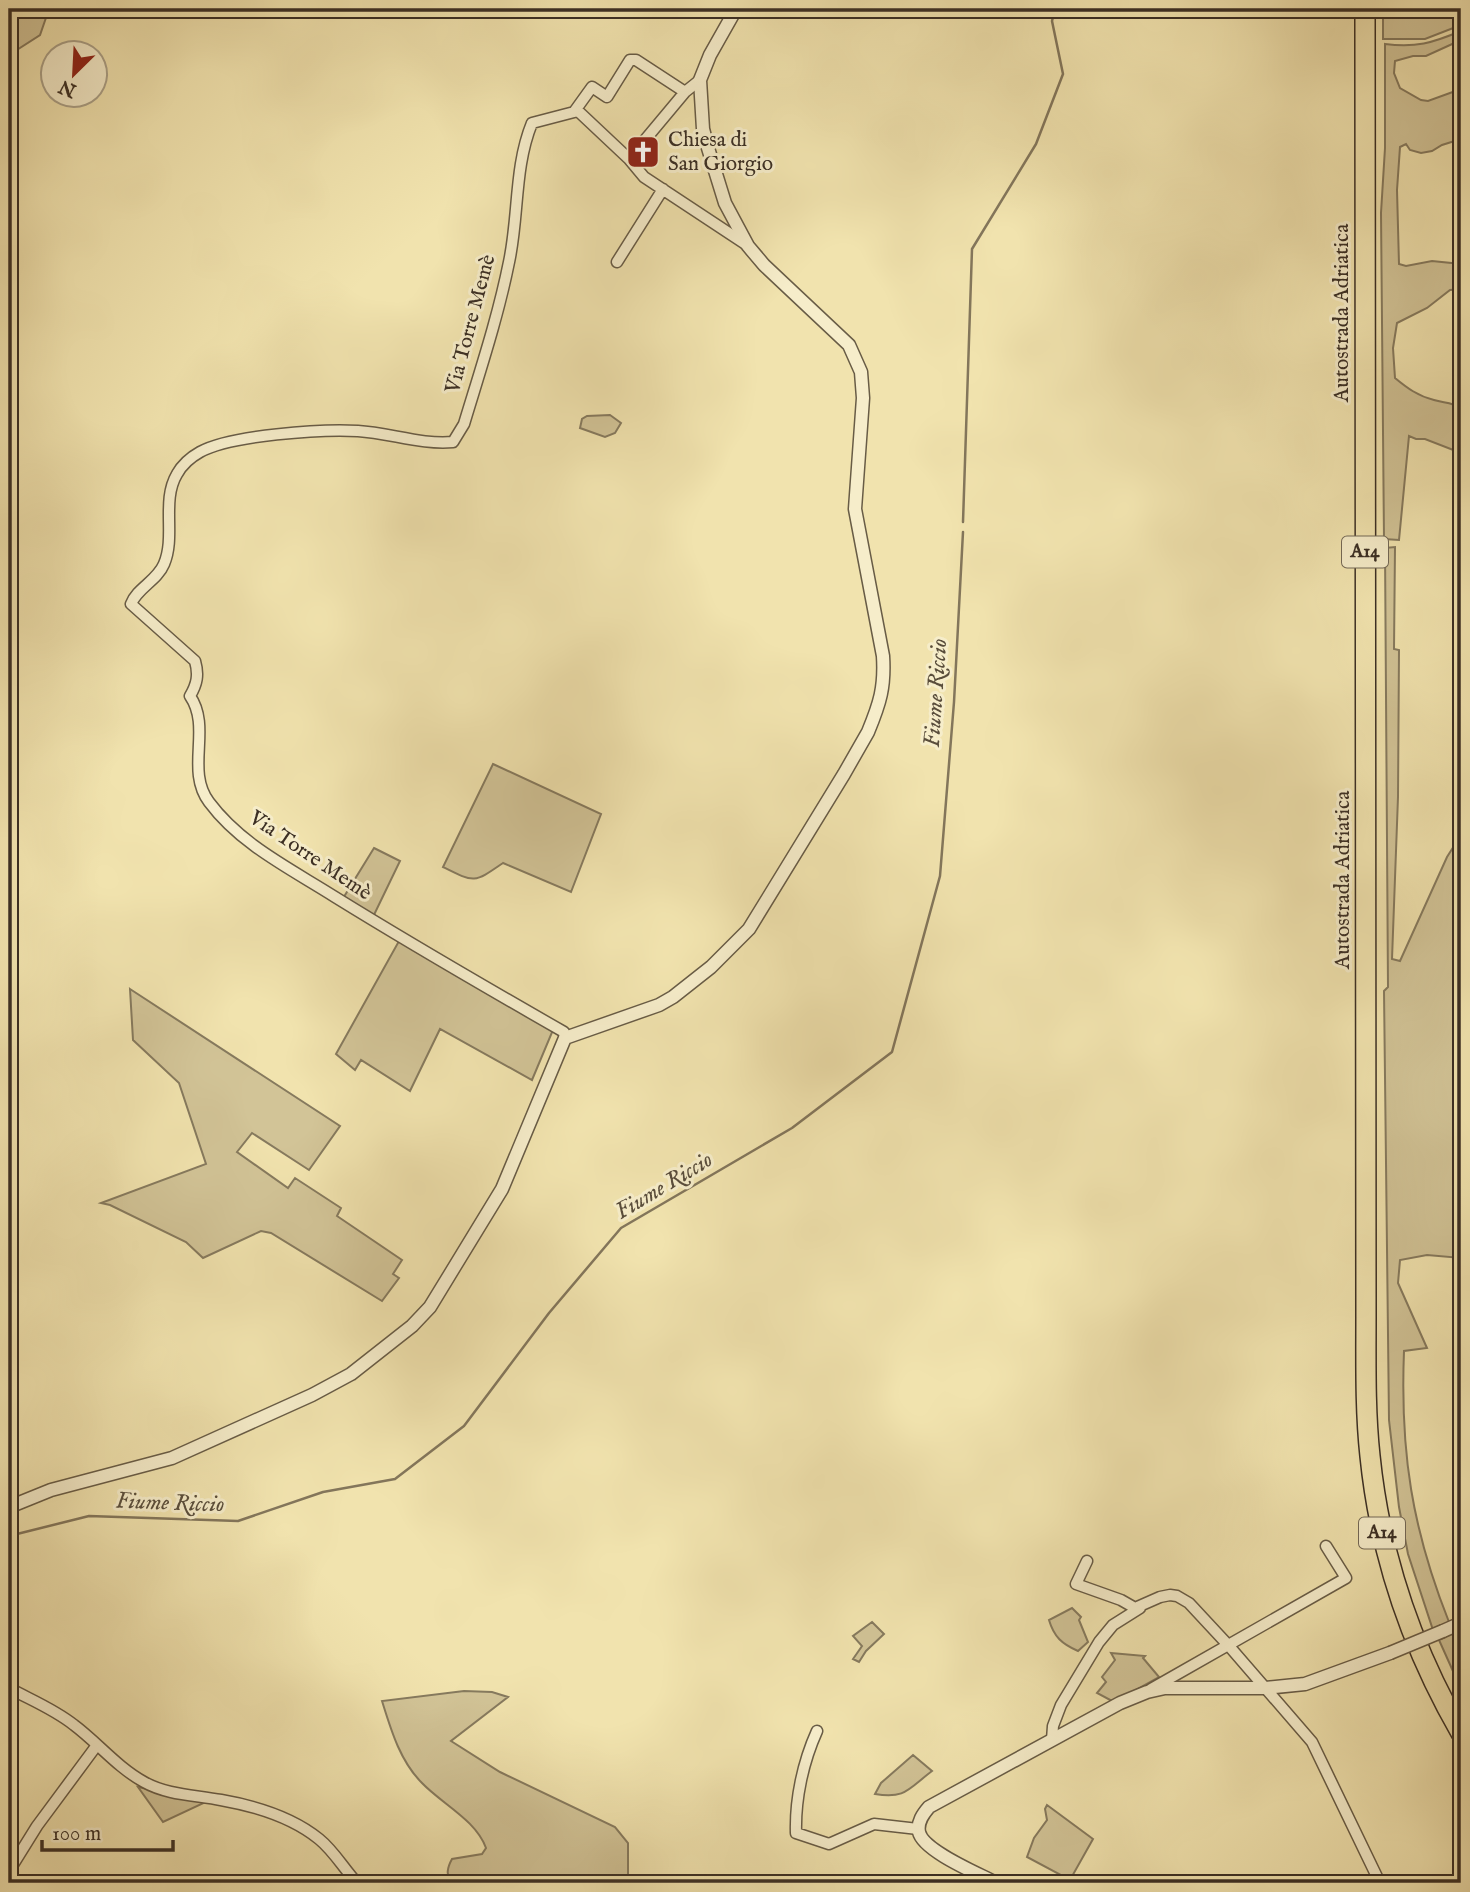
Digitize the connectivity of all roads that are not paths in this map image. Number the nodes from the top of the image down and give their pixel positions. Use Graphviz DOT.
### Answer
graph roads {
  1 [pos="736,9"];
  2 [pos="1365,9"];
  3 [pos="1377,9"];
  4 [pos="700,80"];
  5 [pos="685,92"];
  6 [pos="574,112"];
  7 [pos="1370,113"];
  8 [pos="629,159"];
  9 [pos="663,189"];
  10 [pos="748,246"];
  11 [pos="617,262"];
  12 [pos="565,1038"];
  13 [pos="1372,1317"];
  14 [pos="9,1507"];
  15 [pos="1326,1546"];
  16 [pos="1087,1561"];
  17 [pos="1140,1608"];
  18 [pos="1461,1623"];
  19 [pos="1229,1646"];
  20 [pos="9,1688"];
  21 [pos="1266,1688"];
  22 [pos="1147,1692"];
  23 [pos="1461,1709"];
  24 [pos="817,1731"];
  25 [pos="1461,1733"];
  26 [pos="1052,1740"];
  27 [pos="97,1745"];
  28 [pos="918,1829"];
  29 [pos="9,1871"];
  30 [pos="357,1883"];
  31 [pos="996,1883"];
  32 [pos="1380,1883"];
  1 -- 4 [label="street"];
  2 -- 7 [label="highway, Autostrada Adriatica / A14"];
  3 -- 7 [label="highway, Autostrada Adriatica / A14"];
  4 -- 5 [label="street"];
  4 -- 10 [label="street"];
  5 -- 6 [label="street"];
  5 -- 8 [label="street"];
  6 -- 8 [label="street"];
  6 -- 12 [label="street, Via Torre Memè"];
  7 -- 13 [label="highway, Autostrada Adriatica / A14"];
  8 -- 9 [label="street"];
  9 -- 10 [label="street"];
  9 -- 11 [label="street"];
  10 -- 12 [label="street"];
  12 -- 14 [label="street"];
  13 -- 23 [label="highway, Autostrada Adriatica / A14"];
  13 -- 25 [label="highway, Autostrada Adriatica / A14"];
  15 -- 19 [label="street"];
  16 -- 17 [label="street"];
  17 -- 19 [label="street"];
  17 -- 26 [label="street"];
  18 -- 21 [label="street, bridge"];
  19 -- 21 [label="street"];
  19 -- 22 [label="street"];
  20 -- 27 [label="street"];
  21 -- 22 [label="street"];
  21 -- 32 [label="street"];
  22 -- 26 [label="street"];
  24 -- 28 [label="street"];
  26 -- 28 [label="street"];
  27 -- 29 [label="street"];
  27 -- 30 [label="street"];
  28 -- 31 [label="street"];
}
